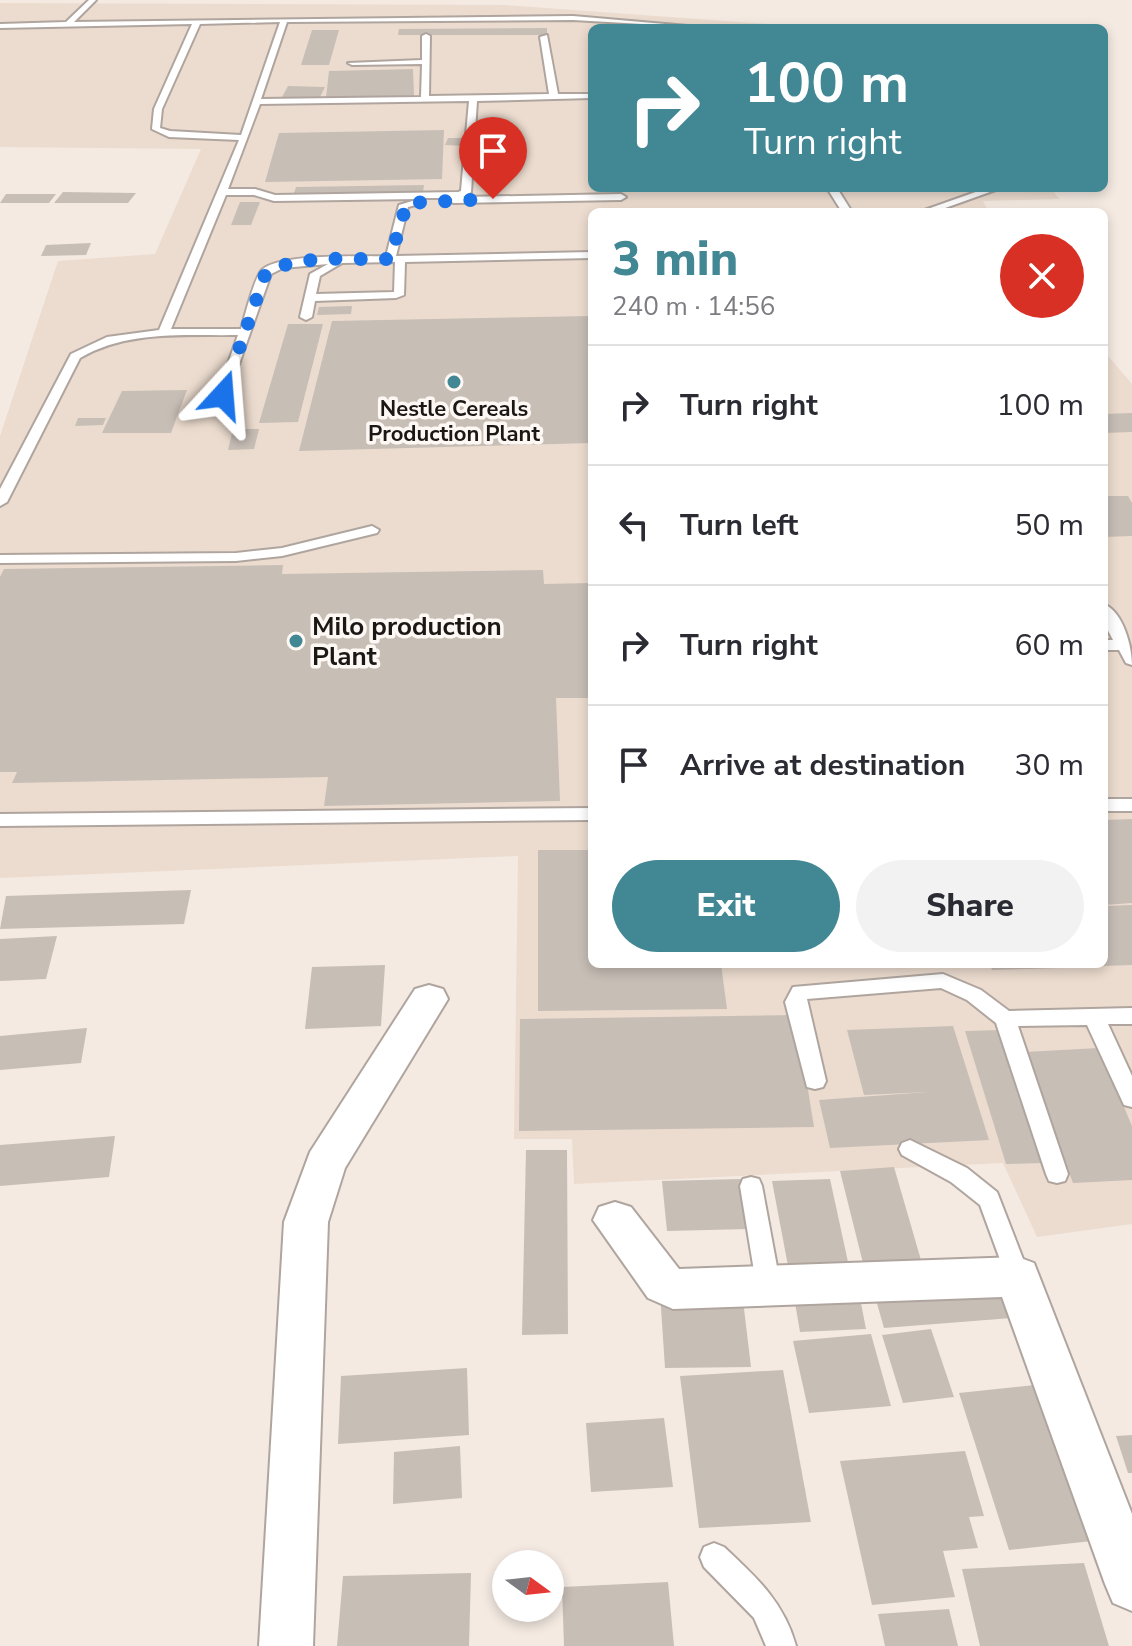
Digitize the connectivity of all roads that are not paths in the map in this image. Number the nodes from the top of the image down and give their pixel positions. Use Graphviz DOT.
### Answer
graph roads {
  1 [pos="93,0"];
  2 [pos="0,19"];
  3 [pos="197,22"];
  4 [pos="69,23"];
  5 [pos="284,24"];
  6 [pos="653,24"];
  7 [pos="0,26"];
  8 [pos="588,29"];
  9 [pos="426,36"];
  10 [pos="544,37"];
  11 [pos="424,62"];
  12 [pos="352,63"];
  13 [pos="588,96"];
  14 [pos="554,97"];
  15 [pos="473,98"];
  16 [pos="425,99"];
  17 [pos="257,102"];
  18 [pos="244,138"];
  19 [pos="223,192"];
  20 [pos="984,192"];
  21 [pos="621,197"];
  22 [pos="936,208"];
  23 [pos="588,255"];
  24 [pos="395,259"];
  25 [pos="347,260"];
  26 [pos="308,298"];
  27 [pos="306,317"];
  28 [pos="244,332"];
  29 [pos="163,334"];
  30 [pos="223,395"];
  31 [pos="0,502"];
  32 [pos="372,530"];
  33 [pos="0,559"];
  34 [pos="1108,616"];
  35 [pos="1108,646"];
  36 [pos="1128,652"];
  37 [pos="1108,805"];
  38 [pos="1132,805"];
  39 [pos="588,814"];
  40 [pos="0,820"];
  41 [pos="429,999"];
  42 [pos="1132,1016"];
  43 [pos="1094,1017"];
  44 [pos="1005,1019"];
  45 [pos="815,1081"];
  46 [pos="1132,1099"];
  47 [pos="910,1149"];
  48 [pos="1057,1174"];
  49 [pos="751,1186"];
  50 [pos="615,1220"];
  51 [pos="1018,1277"];
  52 [pos="768,1283"];
  53 [pos="714,1557"];
  54 [pos="1132,1584"];
  55 [pos="286,1646"];
  56 [pos="781,1646"];
  1 -- 4 [label="lane"];
  2 -- 4 [label="lane"];
  3 -- 4 [label="lane"];
  3 -- 5 [label="lane"];
  3 -- 18 [label="lane"];
  4 -- 7 [label="lane"];
  5 -- 6 [label="lane"];
  5 -- 8 [label="lane"];
  5 -- 17 [label="lane"];
  9 -- 11 [label="lane"];
  10 -- 14 [label="lane"];
  11 -- 12 [label="lane"];
  11 -- 16 [label="lane"];
  13 -- 14 [label="lane"];
  14 -- 15 [label="lane"];
  15 -- 16 [label="lane"];
  15 -- 19 [label="lane"];
  16 -- 17 [label="lane"];
  17 -- 18 [label="lane"];
  18 -- 19 [label="lane"];
  19 -- 29 [label="lane"];
  20 -- 22 [label="lane"];
  21 -- 24 [label="lane"];
  23 -- 24 [label="lane"];
  24 -- 25 [label="lane"];
  24 -- 26 [label="lane"];
  25 -- 26 [label="lane"];
  25 -- 28 [label="lane"];
  26 -- 27 [label="lane"];
  28 -- 29 [label="lane"];
  28 -- 30 [label="lane"];
  29 -- 31 [label="lane"];
  32 -- 33 [label="lane"];
  34 -- 36 [label="lane"];
  35 -- 36 [label="lane"];
  37 -- 38 [label="lane"];
  39 -- 40 [label="lane"];
  41 -- 55 [label="street"];
  42 -- 43 [label="lane"];
  43 -- 44 [label="lane"];
  43 -- 46 [label="lane"];
  44 -- 45 [label="lane"];
  44 -- 48 [label="lane"];
  47 -- 51 [label="lane"];
  49 -- 52 [label="lane"];
  50 -- 52 [label="street"];
  51 -- 52 [label="street"];
  51 -- 54 [label="street"];
  53 -- 56 [label="lane"];
}
